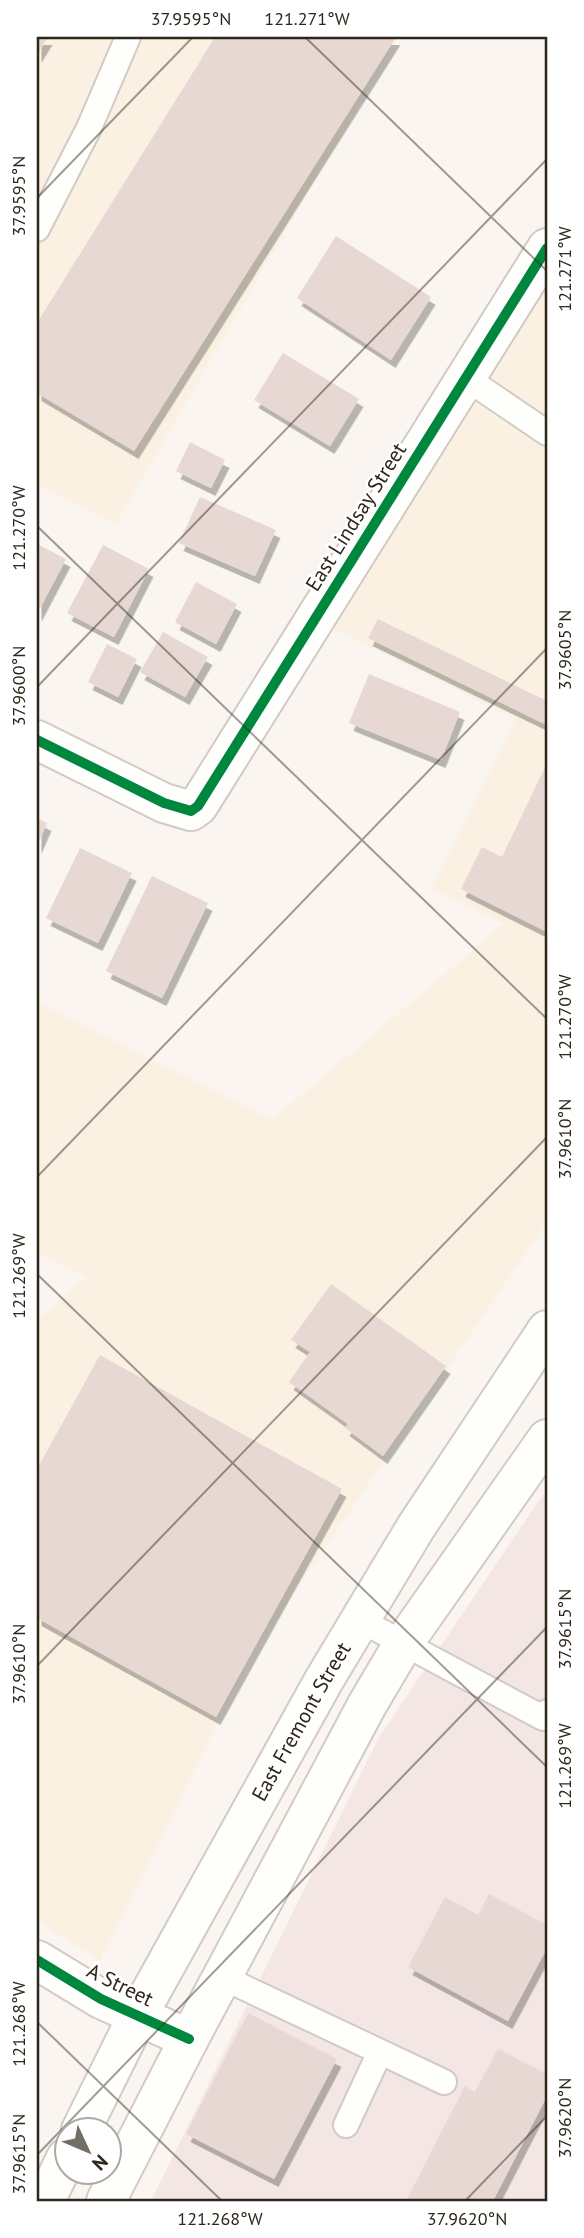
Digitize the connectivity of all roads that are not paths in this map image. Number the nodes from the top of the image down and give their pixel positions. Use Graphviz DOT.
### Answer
graph roads {
  1 [pos="128,37"];
  2 [pos="37,229"];
  3 [pos="547,248"];
  4 [pos="466,377"];
  5 [pos="547,433"];
  6 [pos="37,740"];
  7 [pos="547,1331"];
  8 [pos="547,1439"];
  9 [pos="360,1620"];
  10 [pos="403,1644"];
  11 [pos="547,1712"];
  12 [pos="37,1960"];
  13 [pos="223,1978"];
  14 [pos="138,2015"];
  15 [pos="189,2039"];
  16 [pos="380,2052"];
  17 [pos="444,2082"];
  18 [pos="88,2116"];
  19 [pos="346,2125"];
  20 [pos="106,2201"];
  1 -- 2 [label="lane"];
  3 -- 4 [label="main road, East Lindsay Street"];
  4 -- 5 [label="lane"];
  4 -- 6 [label="main road, East Lindsay Street"];
  7 -- 9 [label="main road, East Fremont Street"];
  8 -- 10 [label="main road"];
  9 -- 10 [label="lane"];
  9 -- 14 [label="main road, East Fremont Street"];
  10 -- 11 [label="lane"];
  10 -- 13 [label="main road"];
  12 -- 14 [label="main road, A Street"];
  13 -- 15 [label="main road"];
  13 -- 16 [label="lane"];
  14 -- 15 [label="main road, A Street"];
  14 -- 18 [label="main road, East Fremont Street"];
  15 -- 20 [label="main road"];
  16 -- 17 [label="lane"];
  16 -- 19 [label="lane"];
}
